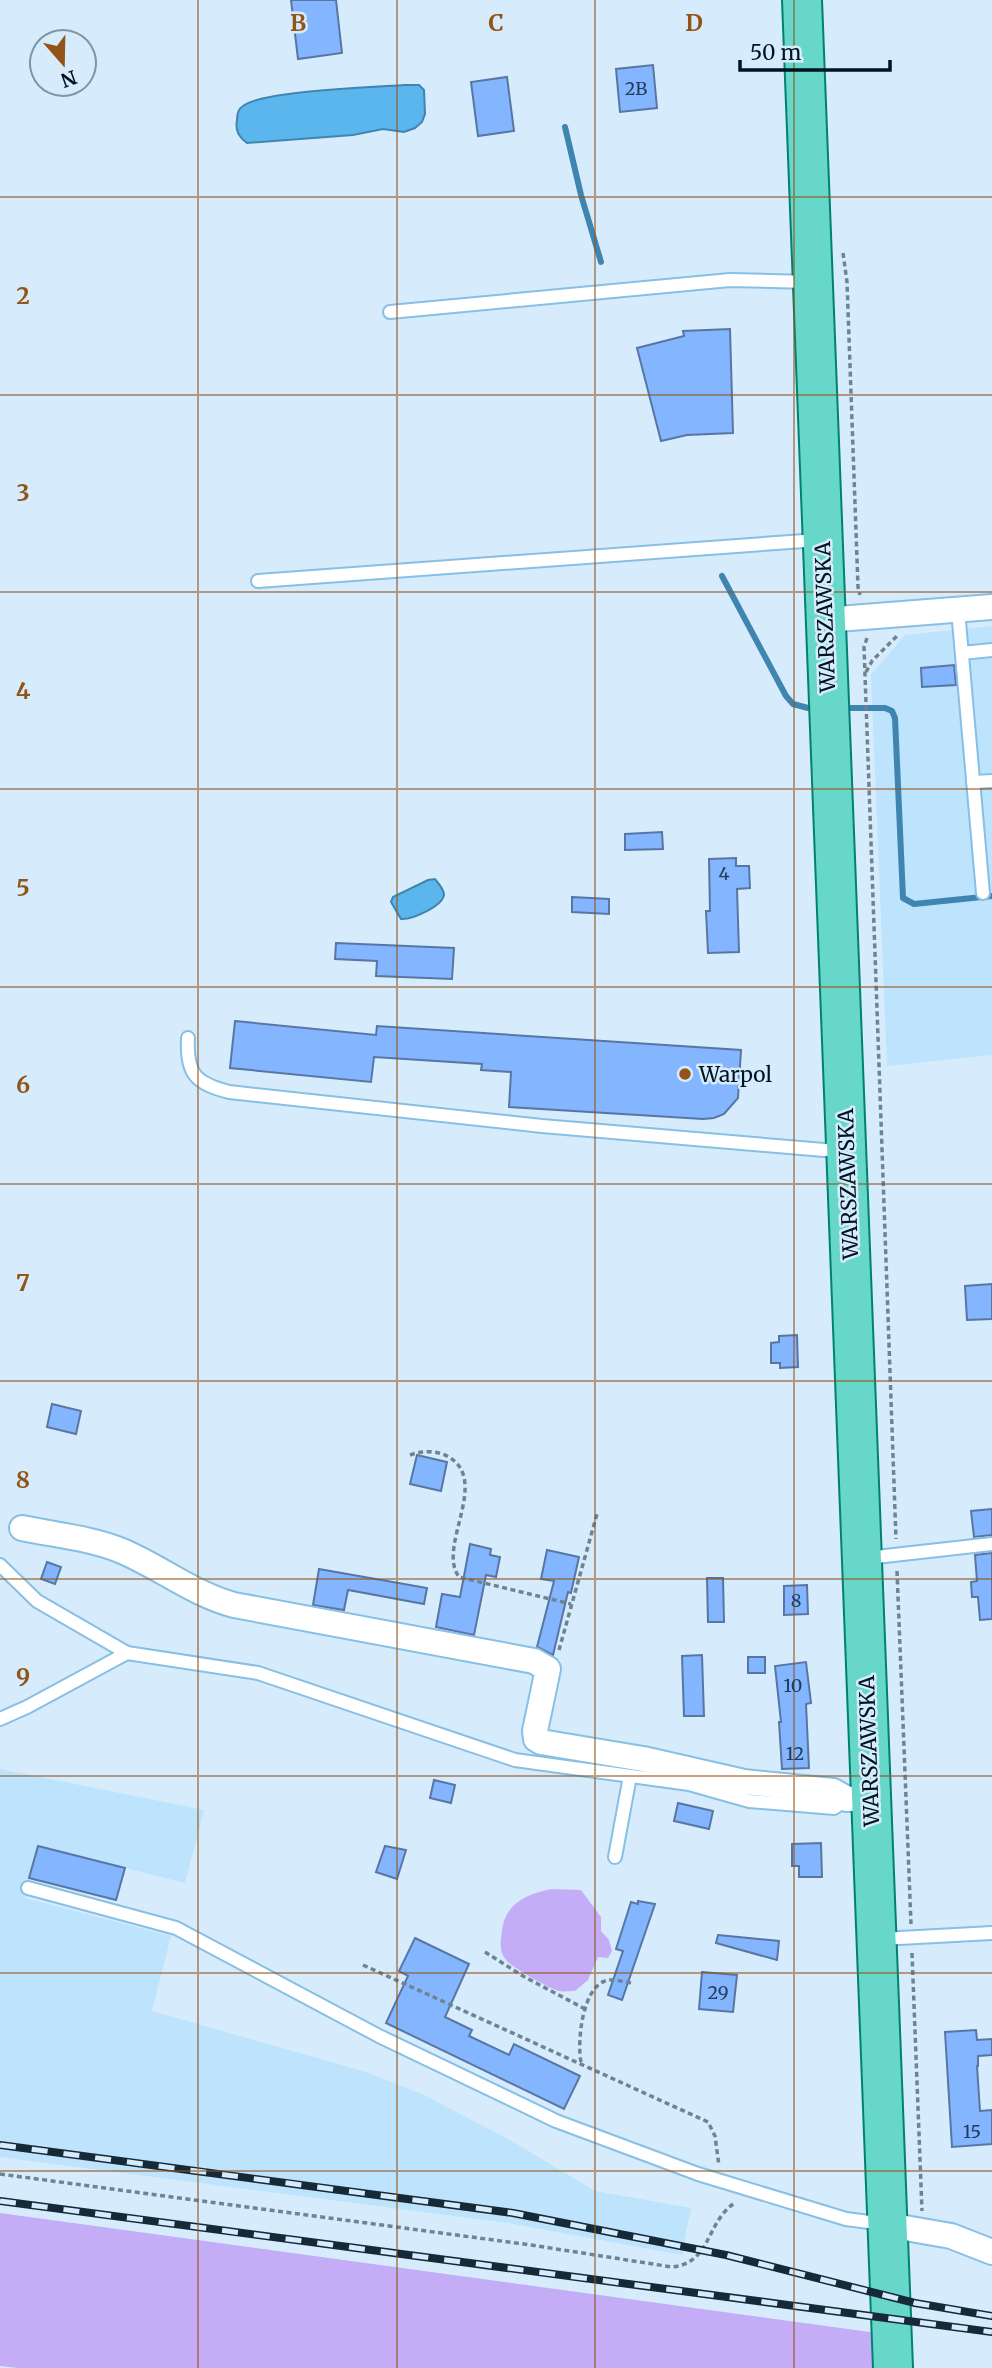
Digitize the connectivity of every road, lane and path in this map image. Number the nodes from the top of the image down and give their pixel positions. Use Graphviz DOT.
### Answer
graph roads {
  1 [pos="802,0"];
  2 [pos="841,245"];
  3 [pos="812,282"];
  4 [pos="390,312"];
  5 [pos="822,540"];
  6 [pos="258,581"];
  7 [pos="864,600"];
  8 [pos="992,607"];
  9 [pos="958,610"];
  10 [pos="825,620"];
  11 [pos="901,633"];
  12 [pos="870,635"];
  13 [pos="992,650"];
  14 [pos="962,653"];
  15 [pos="865,674"];
  16 [pos="992,781"];
  17 [pos="973,782"];
  18 [pos="983,893"];
  19 [pos="188,1038"];
  20 [pos="846,1149"];
  21 [pos="410,1455"];
  22 [pos="597,1514"];
  23 [pos="22,1528"];
  24 [pos="992,1544"];
  25 [pos="879,1557"];
  26 [pos="0,1565"];
  27 [pos="571,1604"];
  28 [pos="127,1653"];
  29 [pos="548,1669"];
  30 [pos="0,1719"];
  31 [pos="630,1776"];
  32 [pos="859,1799"];
  33 [pos="615,1857"];
  34 [pos="28,1888"];
  35 [pos="992,1933"];
  36 [pos="894,1939"];
  37 [pos="485,1952"];
  38 [pos="363,1965"];
  39 [pos="632,1983"];
  40 [pos="585,2009"];
  41 [pos="581,2063"];
  42 [pos="0,2174"];
  43 [pos="723,2181"];
  44 [pos="755,2191"];
  45 [pos="904,2222"];
  46 [pos="992,2252"];
  47 [pos="893,2368"];
  1 -- 3 [label="main road, WARSZAWSKA"];
  2 -- 7 [label="path"];
  3 -- 4 [label="lane"];
  3 -- 5 [label="main road, WARSZAWSKA"];
  5 -- 6 [label="lane"];
  5 -- 10 [label="main road, WARSZAWSKA"];
  8 -- 9 [label="street"];
  9 -- 10 [label="street"];
  9 -- 14 [label="lane"];
  10 -- 20 [label="main road, WARSZAWSKA"];
  11 -- 15 [label="path"];
  12 -- 15 [label="path"];
  13 -- 14 [label="lane"];
  14 -- 17 [label="lane"];
  15 -- 25 [label="path"];
  16 -- 17 [label="lane"];
  17 -- 18 [label="lane"];
  19 -- 20 [label="lane"];
  20 -- 25 [label="main road, WARSZAWSKA"];
  21 -- 27 [label="path"];
  22 -- 27 [label="path"];
  23 -- 29 [label="street"];
  24 -- 25 [label="lane"];
  25 -- 32 [label="main road, WARSZAWSKA"];
  25 -- 36 [label="path"];
  26 -- 28 [label="lane"];
  27 -- 29 [label="path"];
  28 -- 30 [label="lane"];
  28 -- 31 [label="lane"];
  29 -- 32 [label="street"];
  31 -- 32 [label="lane"];
  31 -- 33 [label="lane"];
  32 -- 36 [label="main road, WARSZAWSKA"];
  34 -- 43 [label="lane"];
  35 -- 36 [label="lane"];
  36 -- 45 [label="main road, WARSZAWSKA"];
  36 -- 45 [label="path"];
  37 -- 40 [label="path"];
  38 -- 41 [label="path"];
  39 -- 40 [label="path"];
  40 -- 41 [label="path"];
  41 -- 43 [label="path"];
  42 -- 44 [label="path"];
  43 -- 44 [label="lane"];
  44 -- 45 [label="lane"];
  45 -- 46 [label="street"];
  45 -- 47 [label="main road, WARSZAWSKA"];
}
